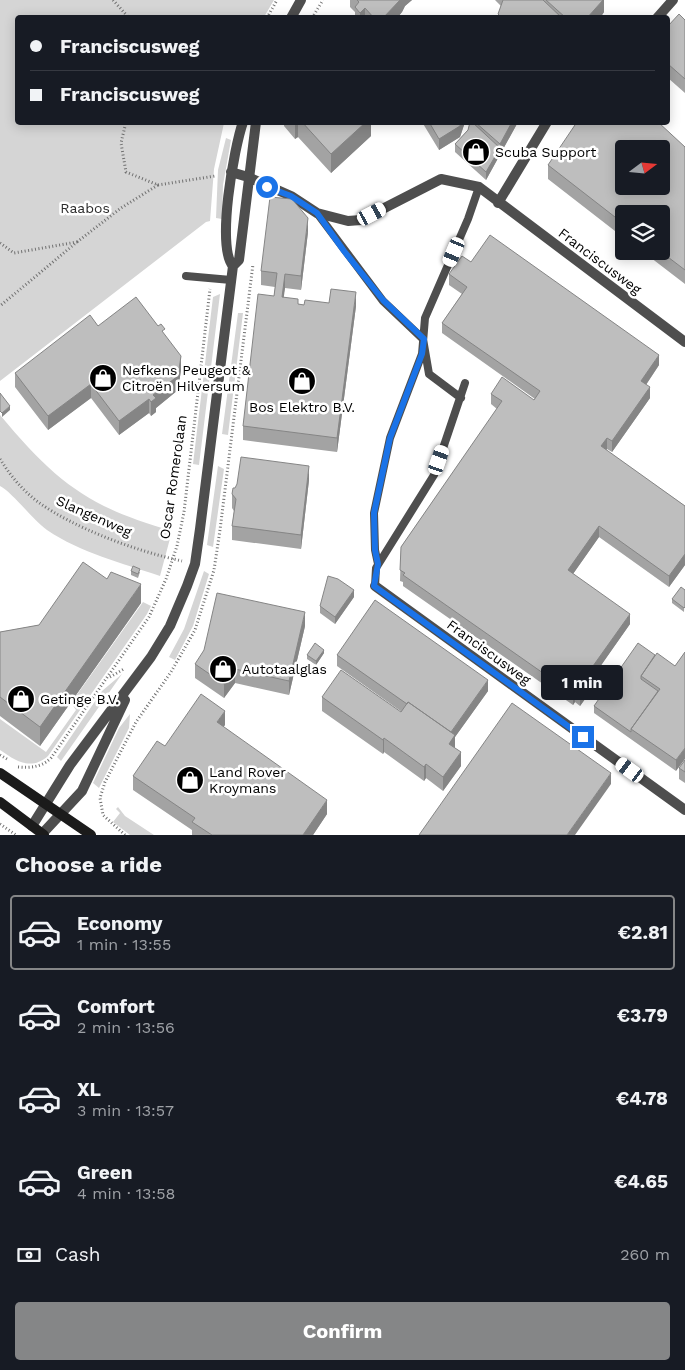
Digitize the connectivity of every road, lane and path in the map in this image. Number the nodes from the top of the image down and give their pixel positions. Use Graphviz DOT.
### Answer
graph roads {
  1 [pos="113,0"];
  2 [pos="277,0"];
  3 [pos="301,0"];
  4 [pos="323,0"];
  5 [pos="673,0"];
  6 [pos="126,15"];
  7 [pos="268,15"];
  8 [pos="292,15"];
  9 [pos="314,15"];
  10 [pos="660,15"];
  11 [pos="125,125"];
  12 [pos="242,125"];
  13 [pos="256,125"];
  14 [pos="545,125"];
  15 [pos="216,170"];
  16 [pos="231,172"];
  17 [pos="215,176"];
  18 [pos="248,177"];
  19 [pos="158,185"];
  20 [pos="215,186"];
  21 [pos="479,187"];
  22 [pos="498,203"];
  23 [pos="317,213"];
  24 [pos="77,242"];
  25 [pos="0,243"];
  26 [pos="232,266"];
  27 [pos="186,276"];
  28 [pos="212,277"];
  29 [pos="231,280"];
  30 [pos="0,306"];
  31 [pos="424,339"];
  32 [pos="685,342"];
  33 [pos="466,383"];
  34 [pos="460,398"];
  35 [pos="0,459"];
  36 [pos="168,558"];
  37 [pos="378,564"];
  38 [pos="374,586"];
  39 [pos="132,684"];
  40 [pos="136,722"];
  41 [pos="4,777"];
  42 [pos="0,802"];
  43 [pos="45,804"];
  44 [pos="685,810"];
  45 [pos="60,814"];
  46 [pos="0,824"];
  47 [pos="32,826"];
  48 [pos="43,834"];
  49 [pos="16,835"];
  50 [pos="91,835"];
  51 [pos="125,835"];
  1 -- 6 [label="path"];
  2 -- 7 [label="path"];
  3 -- 8 [label="street"];
  4 -- 9 [label="path"];
  5 -- 10 [label="street"];
  11 -- 19 [label="path"];
  12 -- 16 [label="street"];
  13 -- 18 [label="street"];
  14 -- 22 [label="street"];
  15 -- 17 [label="path"];
  16 -- 18 [label="street, Franciscusweg"];
  16 -- 26 [label="street"];
  17 -- 19 [label="path"];
  17 -- 20 [label="path"];
  18 -- 23 [label="street, Franciscusweg"];
  18 -- 26 [label="street"];
  19 -- 24 [label="path"];
  21 -- 22 [label="street, Franciscusweg"];
  21 -- 23 [label="street, Franciscusweg"];
  21 -- 31 [label="lane"];
  22 -- 32 [label="street, Franciscusweg"];
  23 -- 31 [label="lane"];
  24 -- 25 [label="path"];
  24 -- 30 [label="path"];
  26 -- 29 [label="street"];
  27 -- 28 [label="lane"];
  28 -- 29 [label="lane"];
  28 -- 41 [label="path, Oscar Romerolaan"];
  29 -- 39 [label="street"];
  31 -- 34 [label="lane"];
  31 -- 37 [label="lane"];
  33 -- 34 [label="lane"];
  34 -- 37 [label="lane"];
  35 -- 36 [label="path, Slangenweg"];
  37 -- 38 [label="lane"];
  38 -- 44 [label="street, Franciscusweg"];
  39 -- 43 [label="street"];
  39 -- 45 [label="street"];
  40 -- 51 [label="path"];
  41 -- 43 [label="main road"];
  42 -- 47 [label="main road"];
  43 -- 45 [label="main road"];
  43 -- 47 [label="street"];
  45 -- 48 [label="street"];
  45 -- 50 [label="main road"];
  46 -- 49 [label="path"];
  47 -- 48 [label="main road"];
}
